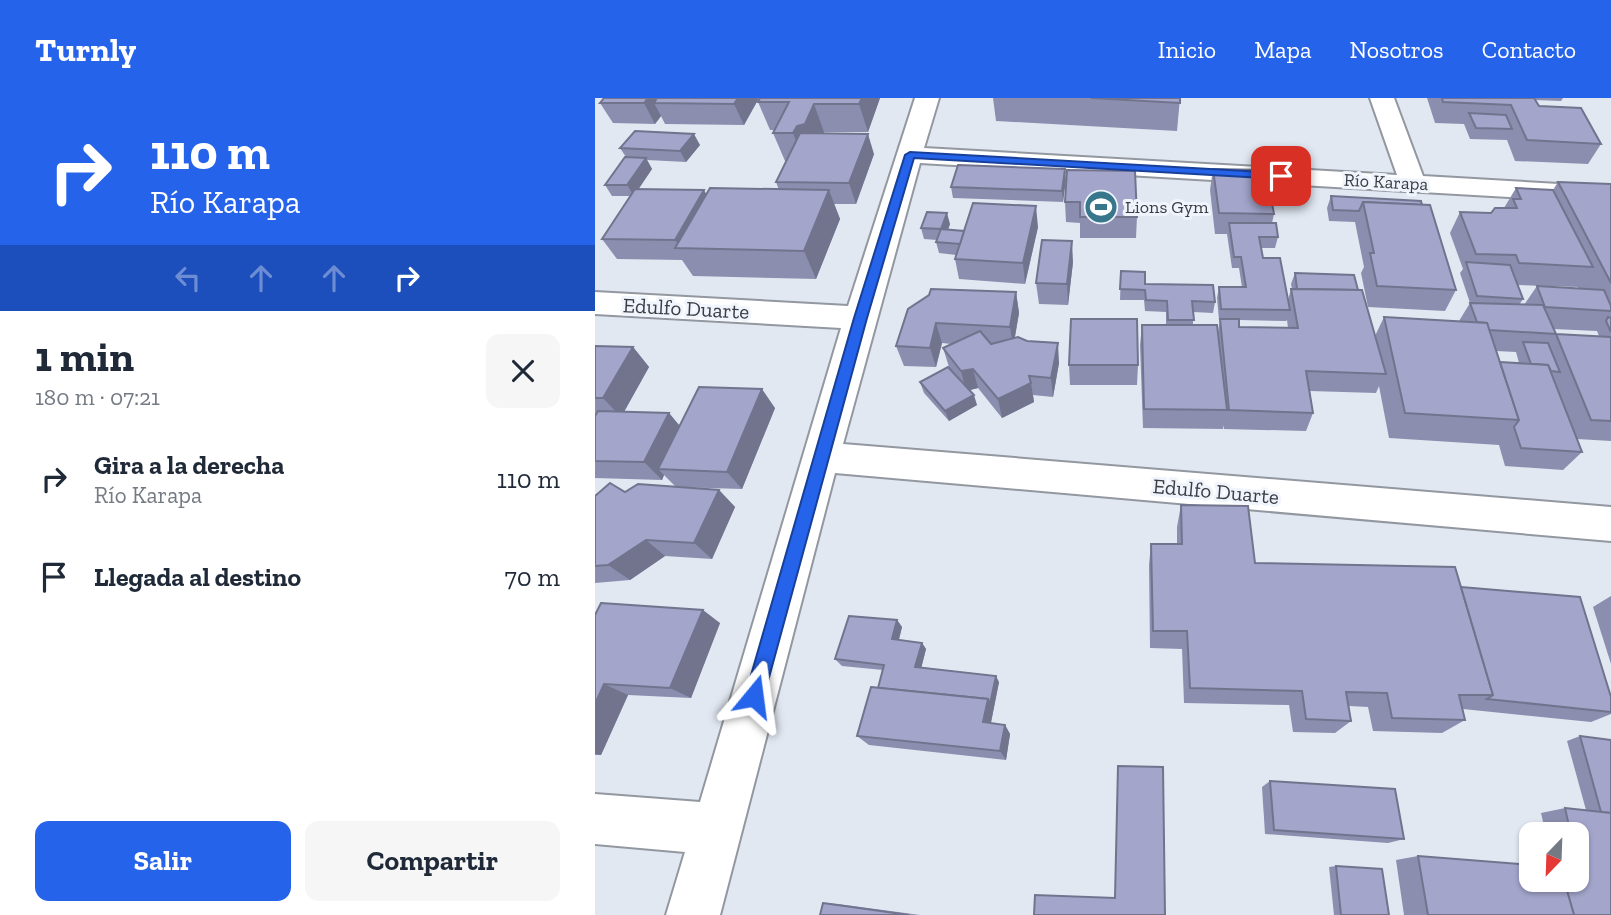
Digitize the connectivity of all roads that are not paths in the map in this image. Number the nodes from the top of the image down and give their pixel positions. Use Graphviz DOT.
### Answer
graph roads {
  1 [pos="927,98"];
  2 [pos="1382,98"];
  3 [pos="910,155"];
  4 [pos="1413,184"];
  5 [pos="1611,195"];
  6 [pos="595,303"];
  7 [pos="860,318"];
  8 [pos="821,457"];
  9 [pos="1611,524"];
  10 [pos="595,819"];
  11 [pos="717,829"];
  12 [pos="693,915"];
  1 -- 3 [label="street"];
  2 -- 4 [label="street"];
  3 -- 4 [label="street, Río Karapa"];
  3 -- 7 [label="street"];
  4 -- 5 [label="street, Río Karapa"];
  6 -- 7 [label="street, Edulfo Duarte"];
  7 -- 8 [label="street"];
  8 -- 9 [label="street, Edulfo Duarte"];
  8 -- 11 [label="street"];
  10 -- 11 [label="street"];
  11 -- 12 [label="street"];
}
